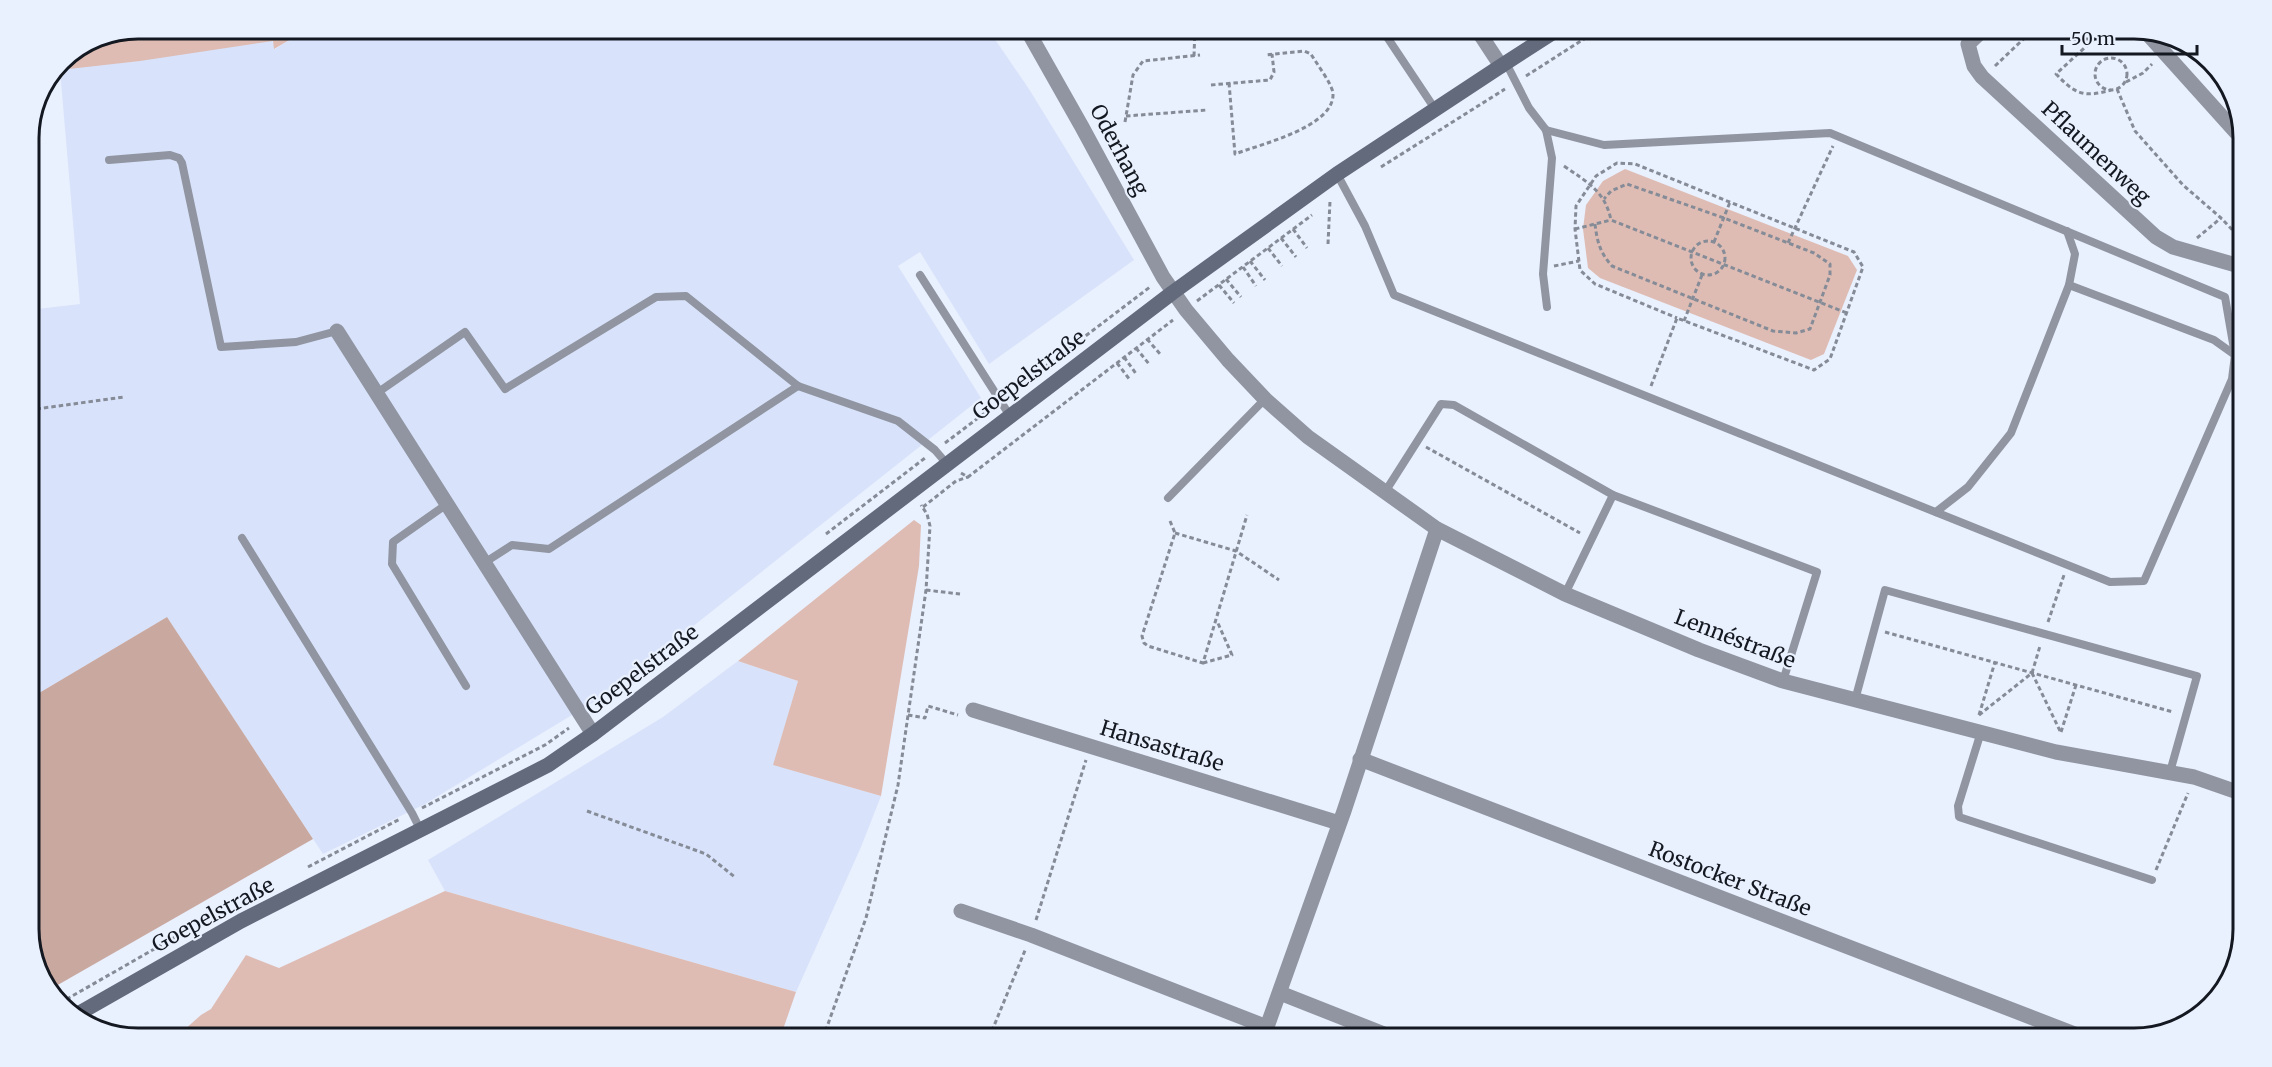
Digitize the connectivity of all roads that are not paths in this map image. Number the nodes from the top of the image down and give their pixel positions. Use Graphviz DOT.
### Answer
graph roads {
  1 [pos="1032,39"];
  2 [pos="1388,39"];
  3 [pos="1484,39"];
  4 [pos="1543,39"];
  5 [pos="1973,39"];
  6 [pos="2154,41"];
  7 [pos="1503,64"];
  8 [pos="1435,109"];
  9 [pos="2233,128"];
  10 [pos="1546,130"];
  11 [pos="109,160"];
  12 [pos="1337,174"];
  13 [pos="2067,231"];
  14 [pos="2233,264"];
  15 [pos="920,275"];
  16 [pos="2070,285"];
  17 [pos="1173,293"];
  18 [pos="1547,307"];
  19 [pos="337,331"];
  20 [pos="2233,343"];
  21 [pos="2233,354"];
  22 [pos="2233,371"];
  23 [pos="798,386"];
  24 [pos="377,393"];
  25 [pos="1265,399"];
  26 [pos="1010,416"];
  27 [pos="947,464"];
  28 [pos="1385,492"];
  29 [pos="1613,495"];
  30 [pos="1168,498"];
  31 [pos="447,504"];
  32 [pos="1936,512"];
  33 [pos="1437,529"];
  34 [pos="242,538"];
  35 [pos="484,563"];
  36 [pos="1565,594"];
  37 [pos="1783,681"];
  38 [pos="466,686"];
  39 [pos="1855,700"];
  40 [pos="973,710"];
  41 [pos="1978,732"];
  42 [pos="593,734"];
  43 [pos="1360,759"];
  44 [pos="2170,772"];
  45 [pos="2233,791"];
  46 [pos="1339,823"];
  47 [pos="421,831"];
  48 [pos="2152,880"];
  49 [pos="961,911"];
  50 [pos="1280,993"];
  51 [pos="83,1011"];
  52 [pos="1253,1028"];
  53 [pos="1267,1028"];
  54 [pos="1369,1028"];
  55 [pos="2059,1028"];
  1 -- 17 [label="street, Oderhang"];
  2 -- 8 [label="lane"];
  3 -- 7 [label="street"];
  4 -- 7 [label="street, Goepelstraße"];
  5 -- 14 [label="street, Pflaumenweg"];
  6 -- 9 [label="street"];
  7 -- 8 [label="street, Goepelstraße"];
  7 -- 10 [label="lane"];
  8 -- 12 [label="street, Goepelstraße"];
  10 -- 13 [label="lane"];
  10 -- 18 [label="lane"];
  11 -- 19 [label="lane"];
  12 -- 17 [label="street, Goepelstraße"];
  12 -- 32 [label="lane"];
  13 -- 16 [label="lane"];
  13 -- 20 [label="lane"];
  15 -- 26 [label="lane"];
  16 -- 21 [label="lane"];
  16 -- 32 [label="lane"];
  17 -- 25 [label="street, Lennéstraße"];
  17 -- 26 [label="street, Goepelstraße"];
  19 -- 24 [label="street, Goepelstraße"];
  22 -- 32 [label="lane"];
  23 -- 24 [label="lane"];
  23 -- 27 [label="lane"];
  23 -- 35 [label="lane"];
  24 -- 31 [label="street, Goepelstraße"];
  25 -- 28 [label="street, Lennéstraße"];
  25 -- 30 [label="lane"];
  26 -- 27 [label="street, Goepelstraße"];
  27 -- 42 [label="street, Goepelstraße"];
  28 -- 29 [label="lane"];
  28 -- 33 [label="street, Lennéstraße"];
  29 -- 36 [label="lane"];
  29 -- 37 [label="lane"];
  31 -- 35 [label="street, Goepelstraße"];
  31 -- 38 [label="lane"];
  33 -- 36 [label="street, Lennéstraße"];
  33 -- 43 [label="street"];
  34 -- 47 [label="lane"];
  35 -- 42 [label="street, Goepelstraße"];
  36 -- 37 [label="street, Lennéstraße"];
  37 -- 39 [label="street, Lennéstraße"];
  39 -- 41 [label="street, Lennéstraße"];
  39 -- 44 [label="lane"];
  40 -- 46 [label="street, Hansastraße"];
  41 -- 44 [label="street, Lennéstraße"];
  41 -- 48 [label="lane"];
  42 -- 47 [label="street, Goepelstraße"];
  43 -- 46 [label="street"];
  43 -- 55 [label="street, Rostocker Straße"];
  44 -- 45 [label="street, Lennéstraße"];
  46 -- 50 [label="street"];
  47 -- 51 [label="street, Goepelstraße"];
  49 -- 52 [label="street"];
  50 -- 53 [label="street"];
  50 -- 54 [label="street"];
}
